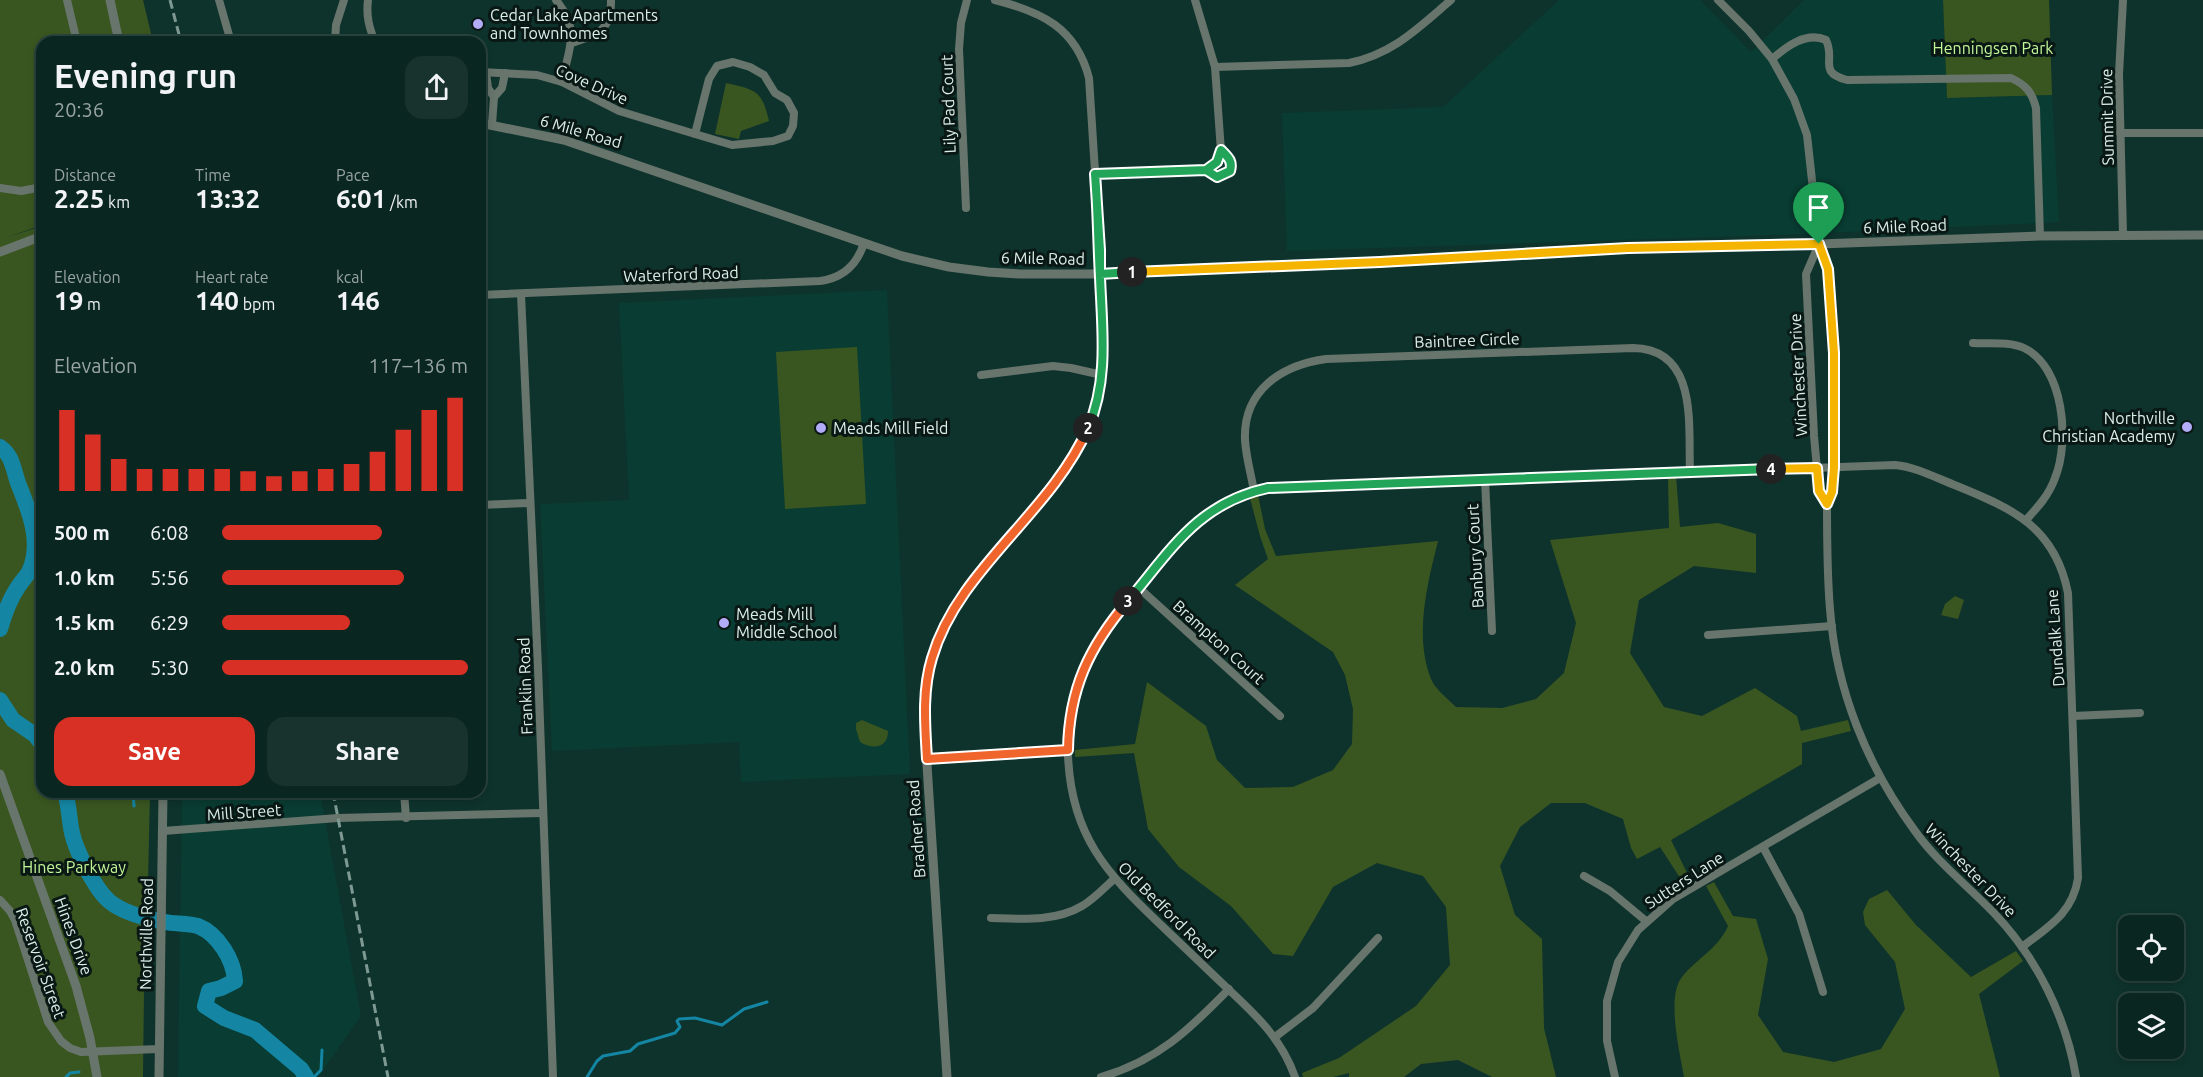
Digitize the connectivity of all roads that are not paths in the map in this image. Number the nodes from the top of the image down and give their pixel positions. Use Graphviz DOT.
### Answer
graph roads {
  1 [pos="67,0"];
  2 [pos="110,0"];
  3 [pos="219,0"];
  4 [pos="344,0"];
  5 [pos="368,0"];
  6 [pos="556,0"];
  7 [pos="611,0"];
  8 [pos="967,0"];
  9 [pos="995,0"];
  10 [pos="1195,0"];
  11 [pos="1451,0"];
  12 [pos="1718,0"];
  13 [pos="2123,0"];
  14 [pos="76,36"];
  15 [pos="118,36"];
  16 [pos="229,36"];
  17 [pos="335,36"];
  18 [pos="372,36"];
  19 [pos="572,43"];
  20 [pos="1772,59"];
  21 [pos="1215,67"];
  22 [pos="486,72"];
  23 [pos="505,72"];
  24 [pos="486,82"];
  25 [pos="562,82"];
  26 [pos="494,98"];
  27 [pos="486,124"];
  28 [pos="492,124"];
  29 [pos="2121,133"];
  30 [pos="2203,133"];
  31 [pos="695,134"];
  32 [pos="1221,150"];
  33 [pos="1206,170"];
  34 [pos="1095,174"];
  35 [pos="0,188"];
  36 [pos="36,188"];
  37 [pos="966,208"];
  38 [pos="2123,234"];
  39 [pos="2203,235"];
  40 [pos="2040,236"];
  41 [pos="36,238"];
  42 [pos="864,243"];
  43 [pos="1819,244"];
  44 [pos="0,252"];
  45 [pos="1100,274"];
  46 [pos="521,294"];
  47 [pos="486,295"];
  48 [pos="1973,344"];
  49 [pos="981,375"];
  50 [pos="1102,375"];
  51 [pos="1834,467"];
  52 [pos="1817,468"];
  53 [pos="1690,472"];
  54 [pos="1485,479"];
  55 [pos="1254,491"];
  56 [pos="530,503"];
  57 [pos="1827,504"];
  58 [pos="486,505"];
  59 [pos="2026,520"];
  60 [pos="1139,588"];
  61 [pos="1832,626"];
  62 [pos="1492,631"];
  63 [pos="1708,635"];
  64 [pos="2140,713"];
  65 [pos="1280,716"];
  66 [pos="2073,716"];
  67 [pos="1068,750"];
  68 [pos="927,759"];
  69 [pos="0,774"];
  70 [pos="1880,778"];
  71 [pos="163,798"];
  72 [pos="404,798"];
  73 [pos="543,813"];
  74 [pos="406,818"];
  75 [pos="163,831"];
  76 [pos="1763,847"];
  77 [pos="1584,876"];
  78 [pos="1114,879"];
  79 [pos="0,900"];
  80 [pos="991,918"];
  81 [pos="1646,921"];
  82 [pos="1378,938"];
  83 [pos="2022,947"];
  84 [pos="1229,989"];
  85 [pos="1823,992"];
  86 [pos="1275,1037"];
  87 [pos="159,1049"];
  88 [pos="93,1051"];
  89 [pos="97,1077"];
  90 [pos="159,1077"];
  91 [pos="553,1077"];
  92 [pos="947,1077"];
  93 [pos="1101,1077"];
  94 [pos="1295,1077"];
  95 [pos="1615,1077"];
  96 [pos="2076,1077"];
  1 -- 14 [label="street"];
  2 -- 15 [label="street"];
  3 -- 16 [label="street"];
  4 -- 17 [label="street"];
  5 -- 18 [label="street"];
  6 -- 19 [label="street"];
  7 -- 19 [label="street"];
  8 -- 37 [label="street, Lily Pad Court"];
  9 -- 34 [label="street, Bradner Road"];
  10 -- 21 [label="street"];
  11 -- 21 [label="street"];
  12 -- 20 [label="street, Winchester Drive"];
  13 -- 29 [label="street, Summit Drive"];
  19 -- 25 [label="street"];
  20 -- 40 [label="street"];
  20 -- 43 [label="street, Winchester Drive"];
  21 -- 32 [label="street"];
  22 -- 23 [label="street, Cove Drive"];
  23 -- 25 [label="street, Cove Drive"];
  23 -- 26 [label="street"];
  24 -- 26 [label="street"];
  25 -- 31 [label="street, Cove Drive"];
  26 -- 28 [label="street"];
  27 -- 28 [label="street, 6 Mile Road"];
  28 -- 42 [label="street, 6 Mile Road"];
  29 -- 30 [label="street"];
  29 -- 38 [label="street, Summit Drive"];
  31 -- 31 [label="street, Cove Drive"];
  32 -- 33 [label="street"];
  32 -- 33 [label="street"];
  33 -- 34 [label="street"];
  34 -- 45 [label="street, Bradner Road"];
  35 -- 36 [label="street"];
  38 -- 39 [label="street, 6 Mile Road"];
  38 -- 40 [label="street, 6 Mile Road"];
  40 -- 43 [label="street, 6 Mile Road"];
  41 -- 44 [label="street"];
  42 -- 45 [label="street, 6 Mile Road"];
  42 -- 46 [label="street, Waterford Road"];
  43 -- 45 [label="street, 6 Mile Road"];
  43 -- 51 [label="street, Winchester Drive"];
  43 -- 52 [label="street, Winchester Drive"];
  45 -- 50 [label="street, Bradner Road"];
  46 -- 47 [label="street, Waterford Road"];
  46 -- 56 [label="street, Franklin Road"];
  48 -- 59 [label="street"];
  49 -- 50 [label="street"];
  50 -- 68 [label="street, Bradner Road"];
  51 -- 52 [label="street, Dundalk Lane"];
  51 -- 57 [label="street, Winchester Drive"];
  51 -- 59 [label="street, Dundalk Lane"];
  52 -- 53 [label="street, Dundalk Lane"];
  52 -- 57 [label="street, Winchester Drive"];
  53 -- 54 [label="street, Dundalk Lane"];
  53 -- 55 [label="street, Baintree Circle"];
  54 -- 55 [label="street, Old Bedford Road"];
  54 -- 62 [label="street, Banbury Court"];
  55 -- 60 [label="street, Old Bedford Road"];
  56 -- 58 [label="street"];
  56 -- 73 [label="street, Franklin Road"];
  57 -- 61 [label="street, Winchester Drive"];
  59 -- 66 [label="street, Dundalk Lane"];
  60 -- 65 [label="street, Brampton Court"];
  60 -- 67 [label="street, Old Bedford Road"];
  61 -- 63 [label="street"];
  61 -- 70 [label="street, Winchester Drive"];
  64 -- 66 [label="street"];
  66 -- 83 [label="street, Dundalk Lane"];
  67 -- 68 [label="street"];
  67 -- 78 [label="street, Old Bedford Road"];
  68 -- 92 [label="street, Bradner Road"];
  69 -- 88 [label="street, Hines Drive"];
  70 -- 76 [label="street, Sutters Lane"];
  70 -- 83 [label="street, Winchester Drive"];
  71 -- 75 [label="street, Northville Road"];
  72 -- 74 [label="street"];
  73 -- 74 [label="street, Mill Street"];
  73 -- 91 [label="street, Franklin Road"];
  74 -- 75 [label="street, Mill Street"];
  75 -- 87 [label="street, Northville Road"];
  76 -- 81 [label="street, Sutters Lane"];
  76 -- 85 [label="street"];
  77 -- 81 [label="street"];
  78 -- 80 [label="street"];
  78 -- 84 [label="street, Old Bedford Road"];
  79 -- 88 [label="street, Reservoir Street"];
  81 -- 95 [label="street, Sutters Lane"];
  82 -- 86 [label="street"];
  83 -- 96 [label="street, Winchester Drive"];
  84 -- 86 [label="street, Old Bedford Road"];
  84 -- 93 [label="street"];
  86 -- 94 [label="street, Old Bedford Road"];
  87 -- 88 [label="street, Reservoir Street"];
  87 -- 90 [label="street, Northville Road"];
  88 -- 89 [label="street, Hines Drive"];
}
